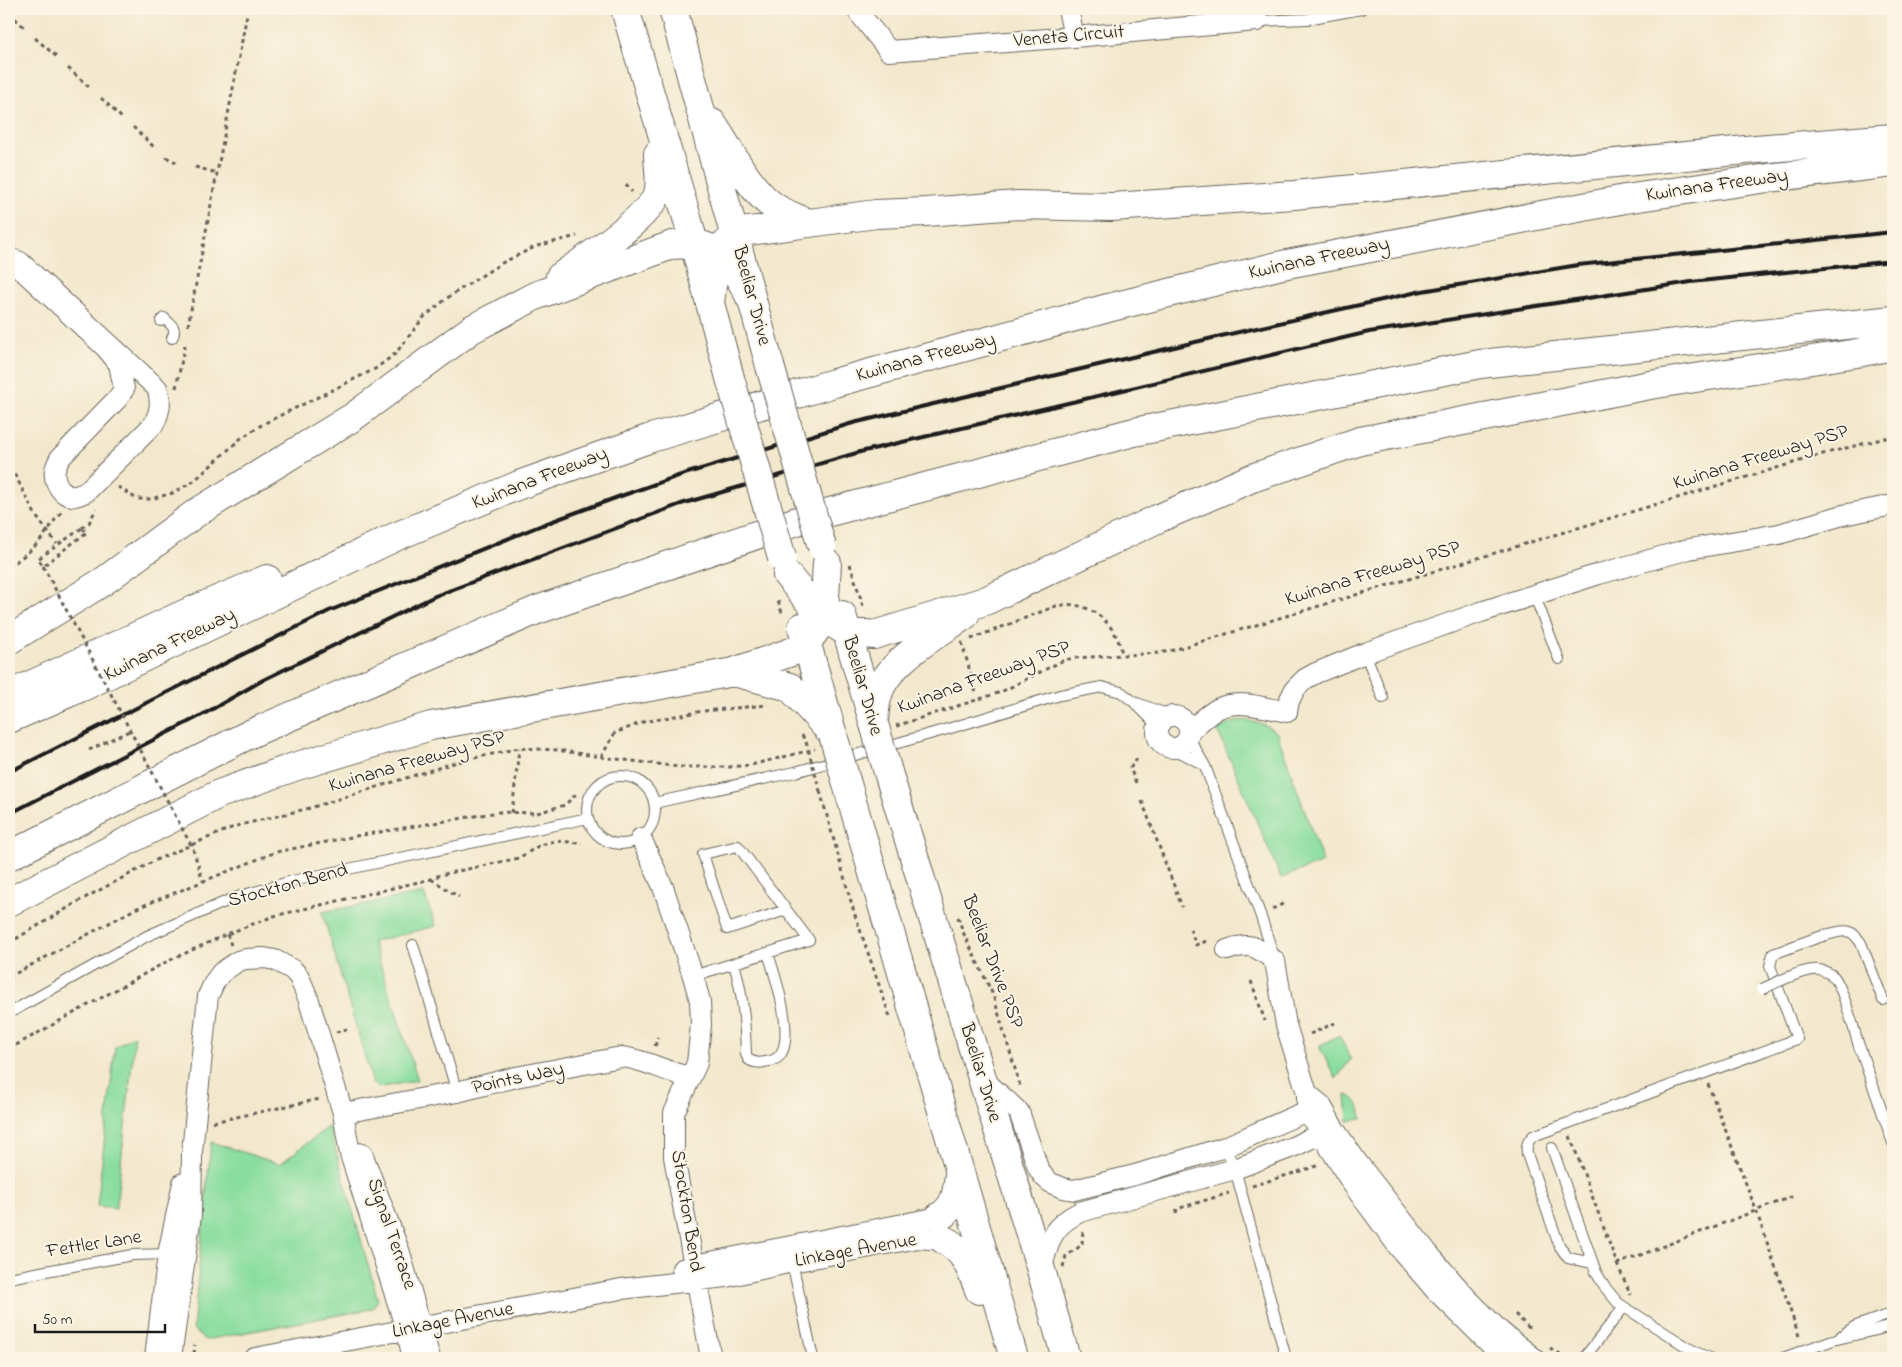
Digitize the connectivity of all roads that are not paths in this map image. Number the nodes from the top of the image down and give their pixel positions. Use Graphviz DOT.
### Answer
graph roads {
  1 [pos="625,9"];
  2 [pos="673,9"];
  3 [pos="856,9"];
  4 [pos="1068,9"];
  5 [pos="1361,9"];
  6 [pos="1257,15"];
  7 [pos="1074,37"];
  8 [pos="701,108"];
  9 [pos="657,117"];
  10 [pos="1893,138"];
  11 [pos="1893,163"];
  12 [pos="808,223"];
  13 [pos="716,244"];
  14 [pos="9,258"];
  15 [pos="535,296"];
  16 [pos="1893,320"];
  17 [pos="161,321"];
  18 [pos="172,338"];
  19 [pos="1893,346"];
  20 [pos="1893,505"];
  21 [pos="395,537"];
  22 [pos="833,557"];
  23 [pos="785,566"];
  24 [pos="1534,594"];
  25 [pos="984,601"];
  26 [pos="822,617"];
  27 [pos="856,623"];
  28 [pos="9,640"];
  29 [pos="806,643"];
  30 [pos="1365,653"];
  31 [pos="1559,659"];
  32 [pos="734,672"];
  33 [pos="9,695"];
  34 [pos="1383,698"];
  35 [pos="1134,702"];
  36 [pos="9,719"];
  37 [pos="882,726"];
  38 [pos="1177,729"];
  39 [pos="829,740"];
  40 [pos="1205,766"];
  41 [pos="654,803"];
  42 [pos="588,818"];
  43 [pos="641,838"];
  44 [pos="9,856"];
  45 [pos="9,902"];
  46 [pos="786,910"];
  47 [pos="413,945"];
  48 [pos="1227,950"];
  49 [pos="768,953"];
  50 [pos="1275,961"];
  51 [pos="734,964"];
  52 [pos="693,976"];
  53 [pos="1762,989"];
  54 [pos="1883,1000"];
  55 [pos="9,1013"];
  56 [pos="980,1076"];
  57 [pos="690,1077"];
  58 [pos="457,1092"];
  59 [pos="1312,1103"];
  60 [pos="343,1113"];
  61 [pos="1327,1130"];
  62 [pos="1893,1143"];
  63 [pos="1224,1147"];
  64 [pos="1552,1148"];
  65 [pos="1234,1169"];
  66 [pos="959,1170"];
  67 [pos="942,1228"];
  68 [pos="177,1253"];
  69 [pos="792,1262"];
  70 [pos="1593,1263"];
  71 [pos="696,1273"];
  72 [pos="1051,1273"];
  73 [pos="9,1278"];
  74 [pos="1624,1307"];
  75 [pos="1893,1312"];
  76 [pos="1893,1326"];
  77 [pos="414,1328"];
  78 [pos="1833,1340"];
  79 [pos="1014,1357"];
  80 [pos="155,1358"];
  81 [pos="171,1358"];
  82 [pos="255,1358"];
  83 [pos="414,1358"];
  84 [pos="430,1358"];
  85 [pos="711,1358"];
  86 [pos="813,1358"];
  87 [pos="1066,1358"];
  88 [pos="1286,1358"];
  89 [pos="1504,1358"];
  90 [pos="1534,1358"];
  91 [pos="1584,1358"];
  92 [pos="1710,1358"];
  93 [pos="1783,1358"];
  1 -- 9 [label="highway, Beeliar Drive"];
  2 -- 8 [label="highway, Beeliar Drive"];
  3 -- 7 [label="street, Veneta Circuit"];
  4 -- 7 [label="street"];
  5 -- 6 [label="lane, Veneta Circuit"];
  6 -- 7 [label="street, Veneta Circuit"];
  8 -- 12 [label="highway"];
  8 -- 13 [label="highway, Beeliar Drive"];
  9 -- 13 [label="highway, Beeliar Drive"];
  9 -- 15 [label="highway"];
  10 -- 12 [label="highway"];
  11 -- 21 [label="highway, Kwinana Freeway"];
  12 -- 13 [label="highway"];
  13 -- 15 [label="highway"];
  13 -- 22 [label="highway, Beeliar Drive, bridge"];
  13 -- 23 [label="highway, Beeliar Drive, bridge"];
  14 -- 14 [label="street"];
  15 -- 28 [label="highway"];
  16 -- 44 [label="highway"];
  17 -- 18 [label="lane"];
  19 -- 25 [label="highway"];
  20 -- 24 [label="street"];
  21 -- 33 [label="highway"];
  21 -- 36 [label="highway, Kwinana Freeway"];
  22 -- 26 [label="highway"];
  22 -- 27 [label="highway, Beeliar Drive"];
  23 -- 26 [label="highway"];
  23 -- 29 [label="highway, Beeliar Drive"];
  24 -- 30 [label="street"];
  24 -- 31 [label="lane"];
  25 -- 27 [label="highway"];
  25 -- 37 [label="highway"];
  26 -- 27 [label="highway"];
  26 -- 29 [label="highway"];
  27 -- 37 [label="highway, Beeliar Drive"];
  29 -- 32 [label="highway"];
  29 -- 39 [label="highway, Beeliar Drive"];
  30 -- 34 [label="lane"];
  30 -- 38 [label="street"];
  32 -- 39 [label="highway"];
  32 -- 45 [label="highway"];
  35 -- 38 [label="lane"];
  35 -- 38 [label="lane"];
  35 -- 41 [label="lane"];
  37 -- 56 [label="highway, Beeliar Drive, bridge"];
  38 -- 40 [label="lane"];
  38 -- 40 [label="lane"];
  39 -- 66 [label="highway, Beeliar Drive, bridge"];
  40 -- 50 [label="lane"];
  41 -- 42 [label="lane"];
  41 -- 43 [label="lane"];
  42 -- 43 [label="lane"];
  42 -- 55 [label="lane, Stockton Bend"];
  43 -- 52 [label="street, Stockton Bend"];
  46 -- 46 [label="lane"];
  46 -- 49 [label="lane"];
  47 -- 58 [label="lane"];
  48 -- 50 [label="street"];
  49 -- 51 [label="lane"];
  49 -- 51 [label="lane"];
  50 -- 59 [label="street"];
  51 -- 52 [label="lane"];
  52 -- 57 [label="street, Stockton Bend"];
  53 -- 62 [label="lane, bridge"];
  54 -- 70 [label="lane"];
  56 -- 63 [label="street"];
  56 -- 72 [label="highway, Beeliar Drive"];
  57 -- 58 [label="street, Points Way"];
  57 -- 71 [label="street, Stockton Bend"];
  58 -- 60 [label="street, Points Way"];
  59 -- 61 [label="street"];
  59 -- 63 [label="street"];
  60 -- 68 [label="street, Signal Terrace"];
  60 -- 77 [label="street, Signal Terrace"];
  61 -- 65 [label="street"];
  61 -- 89 [label="street"];
  61 -- 90 [label="street"];
  63 -- 65 [label="lane"];
  64 -- 70 [label="lane"];
  65 -- 72 [label="street"];
  65 -- 88 [label="lane"];
  66 -- 67 [label="highway"];
  66 -- 79 [label="highway, Beeliar Drive"];
  67 -- 69 [label="street, Linkage Avenue"];
  67 -- 71 [label="street, Linkage Avenue"];
  67 -- 79 [label="highway"];
  68 -- 73 [label="lane, Fettler Lane"];
  68 -- 80 [label="street"];
  68 -- 81 [label="street"];
  69 -- 71 [label="street, Linkage Avenue"];
  69 -- 86 [label="lane"];
  70 -- 74 [label="lane"];
  71 -- 77 [label="street, Linkage Avenue"];
  71 -- 85 [label="street, Stockton Bend"];
  72 -- 87 [label="highway, Beeliar Drive"];
  74 -- 91 [label="lane"];
  74 -- 92 [label="lane"];
  75 -- 78 [label="lane"];
  76 -- 78 [label="lane"];
  77 -- 82 [label="street, Linkage Avenue"];
  77 -- 83 [label="street, Signal Terrace"];
  77 -- 84 [label="street, Signal Terrace"];
  78 -- 93 [label="lane"];
}
